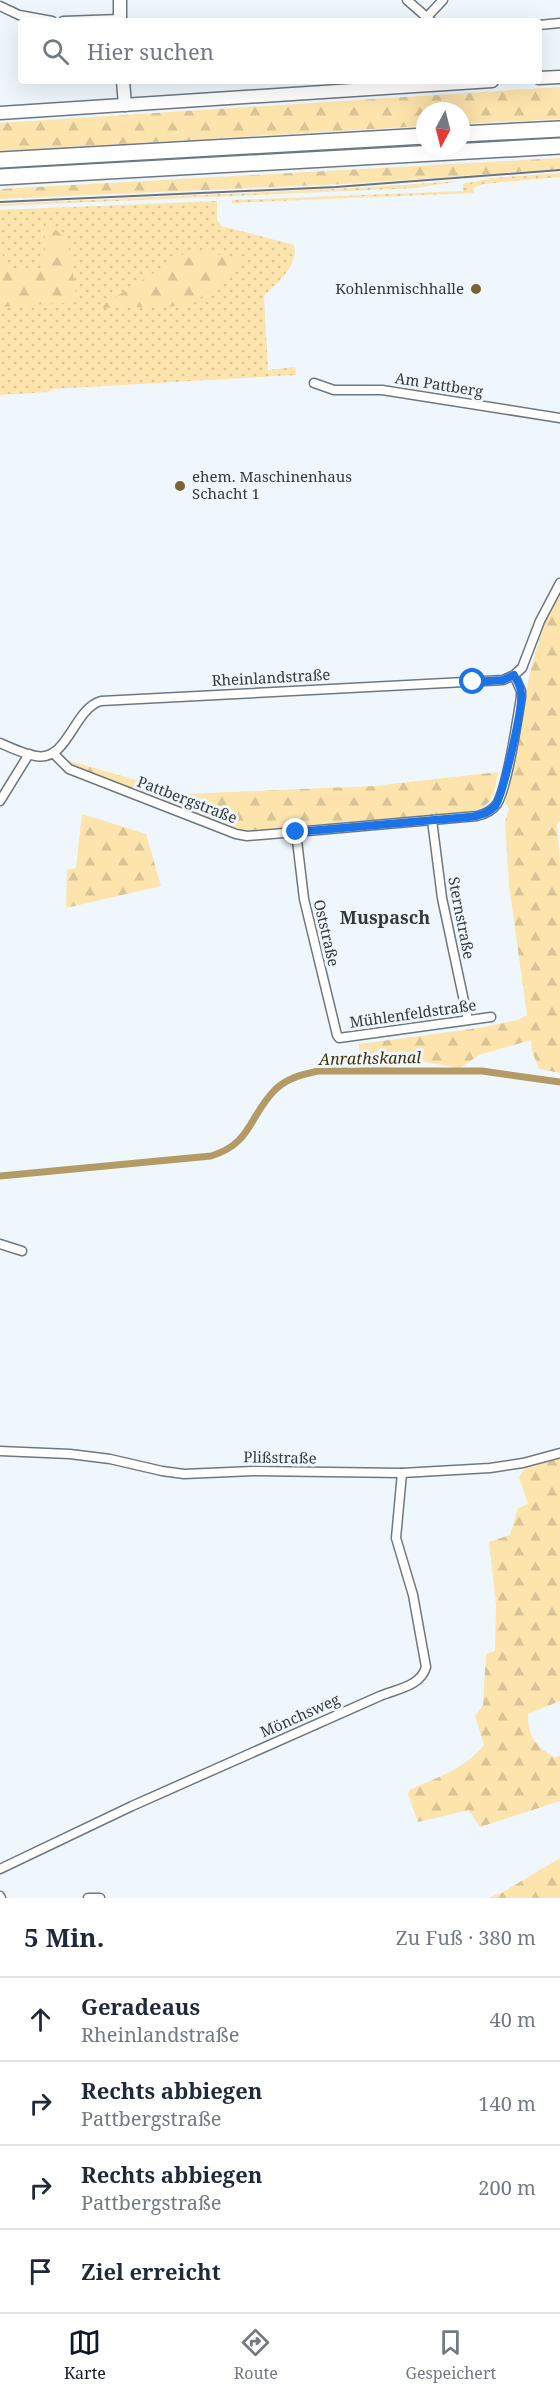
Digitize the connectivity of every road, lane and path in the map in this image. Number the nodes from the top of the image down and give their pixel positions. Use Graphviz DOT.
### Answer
graph roads {
  1 [pos="120,0"];
  2 [pos="407,0"];
  3 [pos="443,0"];
  4 [pos="0,6"];
  5 [pos="36,18"];
  6 [pos="120,18"];
  7 [pos="428,18"];
  8 [pos="430,18"];
  9 [pos="560,23"];
  10 [pos="542,26"];
  11 [pos="560,77"];
  12 [pos="542,78"];
  13 [pos="123,84"];
  14 [pos="446,84"];
  15 [pos="125,105"];
  16 [pos="0,112"];
  17 [pos="560,129"];
  18 [pos="470,134"];
  19 [pos="416,137"];
  20 [pos="560,146"];
  21 [pos="0,160"];
  22 [pos="0,177"];
  23 [pos="314,383"];
  24 [pos="560,418"];
  25 [pos="560,583"];
  26 [pos="514,675"];
  27 [pos="0,743"];
  28 [pos="53,753"];
  29 [pos="28,754"];
  30 [pos="0,801"];
  31 [pos="432,820"];
  32 [pos="296,832"];
  33 [pos="491,1017"];
  34 [pos="468,1020"];
  35 [pos="339,1038"];
  36 [pos="0,1244"];
  37 [pos="22,1251"];
  38 [pos="0,1452"];
  39 [pos="560,1453"];
  40 [pos="402,1473"];
  41 [pos="0,1869"];
  42 [pos="88,1898"];
  43 [pos="100,1898"];
  1 -- 6 [label="main road"];
  2 -- 7 [label="street"];
  3 -- 8 [label="street"];
  4 -- 5 [label="street"];
  9 -- 10 [label="street"];
  11 -- 12 [label="main road"];
  13 -- 15 [label="main road"];
  14 -- 15 [label="main road"];
  15 -- 16 [label="main road"];
  17 -- 18 [label="highway"];
  19 -- 21 [label="highway"];
  20 -- 22 [label="highway"];
  23 -- 24 [label="street, Am Pattberg"];
  25 -- 26 [label="street"];
  26 -- 28 [label="street, Rheinlandstraße"];
  26 -- 31 [label="street, Pattbergstraße"];
  27 -- 29 [label="street"];
  28 -- 29 [label="street"];
  28 -- 32 [label="street, Pattbergstraße"];
  29 -- 30 [label="street"];
  31 -- 32 [label="street, Pattbergstraße"];
  31 -- 34 [label="street, Sternstraße"];
  32 -- 35 [label="street, Oststraße"];
  33 -- 34 [label="street, Mühlenfeldstraße"];
  34 -- 35 [label="street, Mühlenfeldstraße"];
  36 -- 37 [label="street"];
  38 -- 40 [label="street, Plißstraße"];
  39 -- 40 [label="street, Plißstraße"];
  40 -- 41 [label="street, Mönchsweg"];
  42 -- 43 [label="street"];
}
